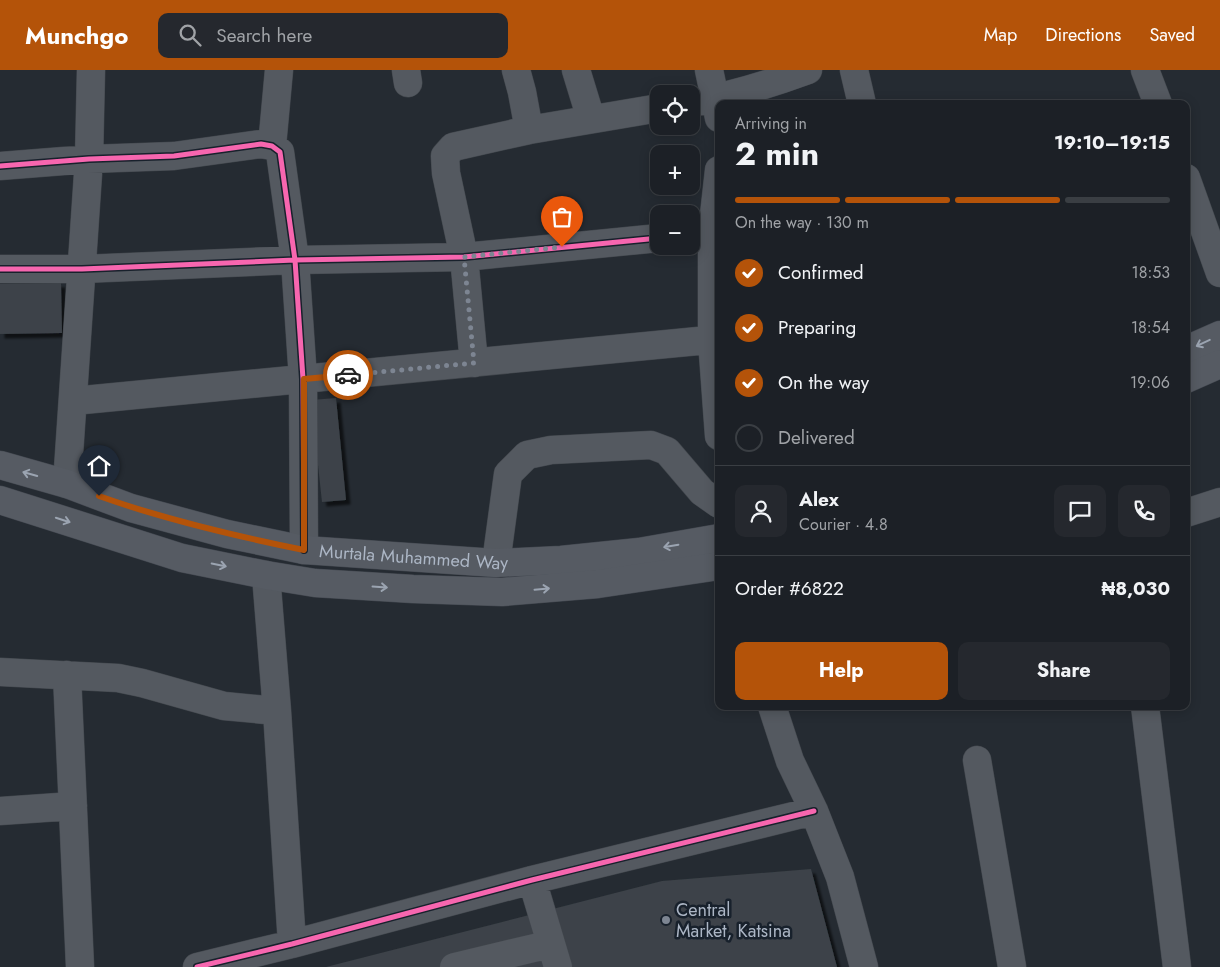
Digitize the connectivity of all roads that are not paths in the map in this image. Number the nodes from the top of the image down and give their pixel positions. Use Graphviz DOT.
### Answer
graph roads {
  1 [pos="91,70"];
  2 [pos="279,70"];
  3 [pos="516,70"];
  4 [pos="576,70"];
  5 [pos="709,70"];
  6 [pos="808,70"];
  7 [pos="854,70"];
  8 [pos="1146,70"];
  9 [pos="776,76"];
  10 [pos="723,100"];
  11 [pos="861,100"];
  12 [pos="1157,100"];
  13 [pos="708,107"];
  14 [pos="650,109"];
  15 [pos="592,119"];
  16 [pos="529,130"];
  17 [pos="272,146"];
  18 [pos="89,159"];
  19 [pos="0,166"];
  20 [pos="1190,190"];
  21 [pos="715,191"];
  22 [pos="707,233"];
  23 [pos="1204,233"];
  24 [pos="650,239"];
  25 [pos="464,257"];
  26 [pos="295,260"];
  27 [pos="0,268"];
  28 [pos="82,269"];
  29 [pos="1220,273"];
  30 [pos="1220,335"];
  31 [pos="715,340"];
  32 [pos="1190,348"];
  33 [pos="474,363"];
  34 [pos="1220,364"];
  35 [pos="1190,377"];
  36 [pos="304,379"];
  37 [pos="73,401"];
  38 [pos="0,465"];
  39 [pos="67,484"];
  40 [pos="0,500"];
  41 [pos="715,501"];
  42 [pos="1220,502"];
  43 [pos="1190,512"];
  44 [pos="715,539"];
  45 [pos="304,550"];
  46 [pos="496,563"];
  47 [pos="715,567"];
  48 [pos="266,575"];
  49 [pos="0,672"];
  50 [pos="67,675"];
  51 [pos="773,710"];
  52 [pos="1145,710"];
  53 [pos="277,712"];
  54 [pos="977,760"];
  55 [pos="73,806"];
  56 [pos="0,811"];
  57 [pos="814,811"];
  58 [pos="532,880"];
  59 [pos="292,944"];
  60 [pos="554,955"];
  61 [pos="80,967"];
  62 [pos="197,967"];
  63 [pos="454,967"];
  64 [pos="864,967"];
  65 [pos="1012,967"];
  66 [pos="1177,967"];
  1 -- 18 [label="street"];
  2 -- 17 [label="street"];
  3 -- 16 [label="street"];
  4 -- 15 [label="street"];
  5 -- 13 [label="street"];
  6 -- 9 [label="street"];
  7 -- 11 [label="street"];
  8 -- 12 [label="street"];
  9 -- 10 [label="street"];
  14 -- 15 [label="street"];
  15 -- 16 [label="street"];
  16 -- 25 [label="street"];
  17 -- 18 [label="street"];
  17 -- 26 [label="street"];
  18 -- 19 [label="street"];
  18 -- 28 [label="street"];
  20 -- 23 [label="street"];
  21 -- 22 [label="street"];
  22 -- 31 [label="street"];
  23 -- 29 [label="street"];
  24 -- 25 [label="street"];
  25 -- 26 [label="street"];
  25 -- 33 [label="street"];
  26 -- 28 [label="street"];
  26 -- 36 [label="street"];
  27 -- 28 [label="street"];
  28 -- 37 [label="street"];
  30 -- 32 [label="main road, one-way"];
  31 -- 33 [label="street"];
  33 -- 36 [label="street"];
  34 -- 35 [label="main road"];
  36 -- 37 [label="street"];
  36 -- 45 [label="street"];
  37 -- 39 [label="street"];
  39 -- 38 [label="main road, Murtala Muhammed Way, one-way"];
  39 -- 45 [label="main road, Murtala Muhammed Way"];
  40 -- 48 [label="main road, Murtala Muhammed Way, one-way"];
  41 -- 46 [label="street"];
  42 -- 43 [label="street"];
  44 -- 46 [label="main road, Murtala Muhammed Way, one-way"];
  45 -- 46 [label="main road, Murtala Muhammed Way"];
  48 -- 47 [label="main road, Murtala Muhammed Way, one-way"];
  48 -- 53 [label="street"];
  49 -- 50 [label="street"];
  50 -- 53 [label="street"];
  50 -- 55 [label="street"];
  51 -- 57 [label="street"];
  52 -- 66 [label="street"];
  53 -- 59 [label="street"];
  54 -- 65 [label="street"];
  55 -- 56 [label="street"];
  55 -- 61 [label="street"];
  57 -- 58 [label="street"];
  57 -- 64 [label="street"];
  58 -- 59 [label="street"];
  58 -- 60 [label="street"];
  59 -- 62 [label="street"];
  60 -- 63 [label="street"];
}
